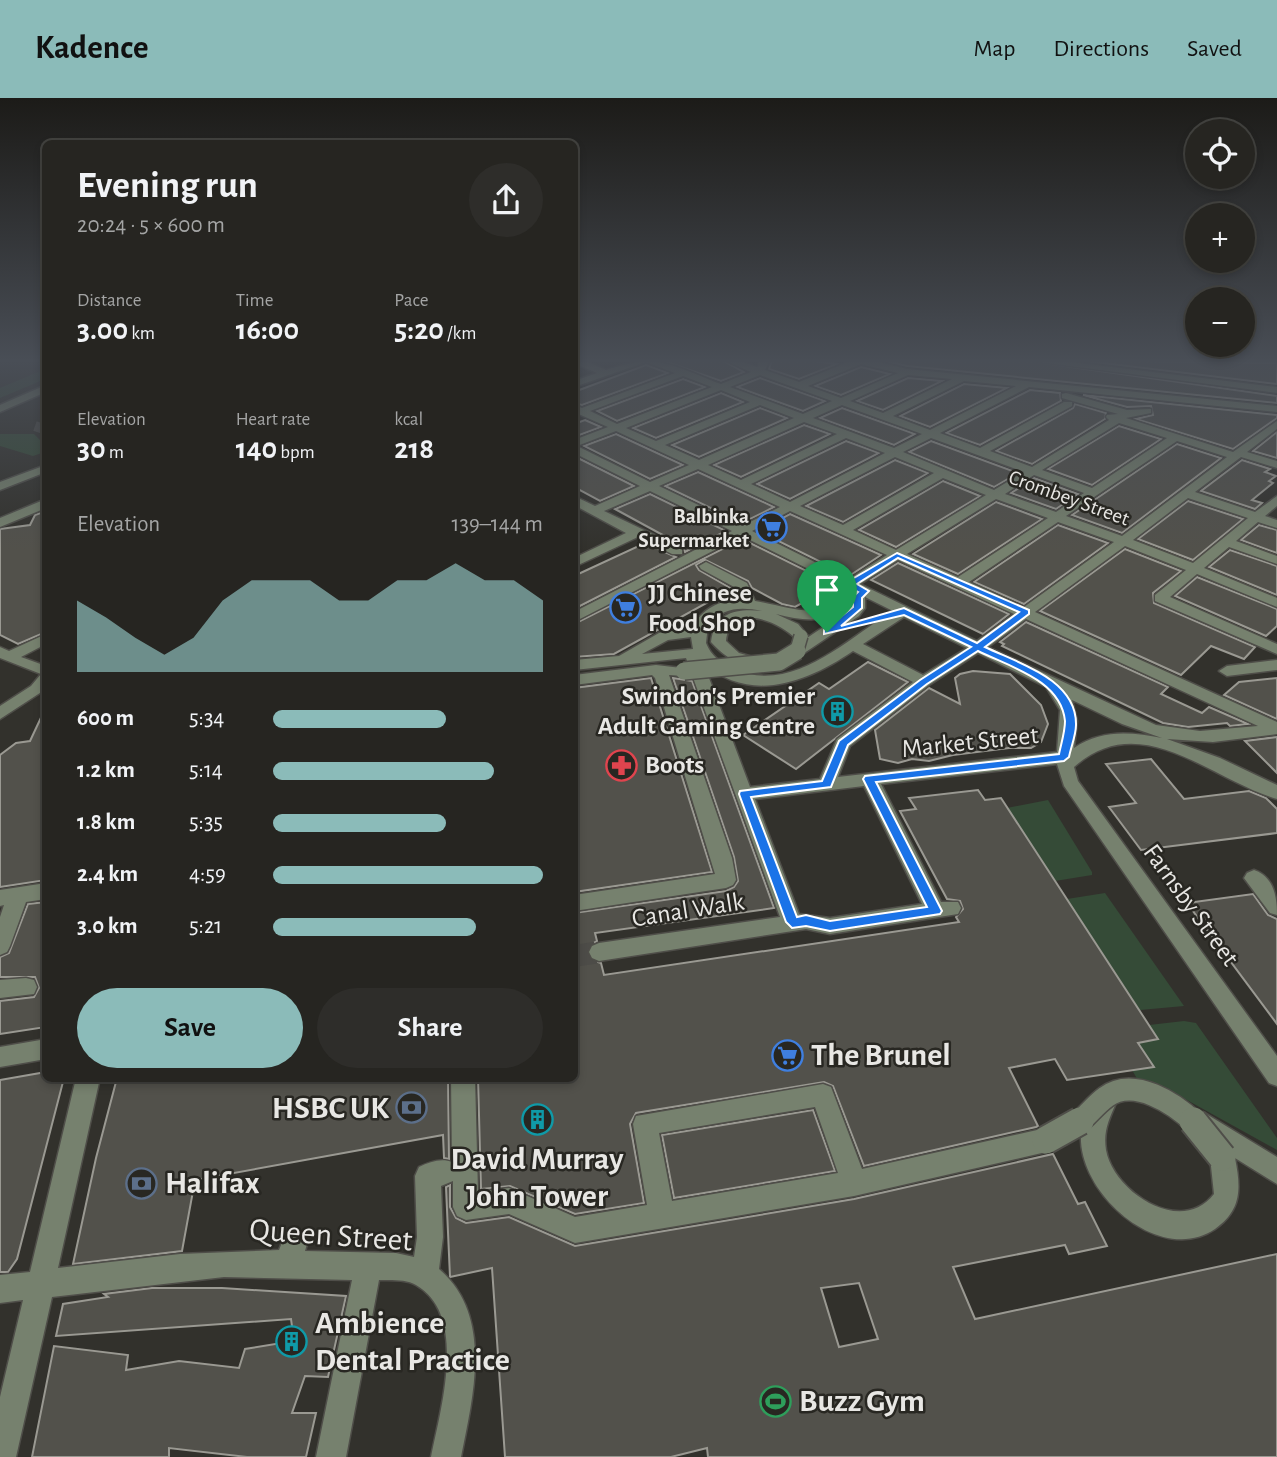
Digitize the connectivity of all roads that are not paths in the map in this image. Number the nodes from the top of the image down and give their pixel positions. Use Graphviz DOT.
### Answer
graph roads {
  1 [pos="609,423"];
  2 [pos="626,423"];
  3 [pos="708,423"];
  4 [pos="791,423"];
  5 [pos="818,423"];
  6 [pos="901,423"];
  7 [pos="951,423"];
  8 [pos="1033,423"];
  9 [pos="1110,423"];
  10 [pos="1141,423"];
  11 [pos="1277,424"];
  12 [pos="617,427"];
  13 [pos="846,434"];
  14 [pos="931,434"];
  15 [pos="1176,437"];
  16 [pos="578,442"];
  17 [pos="657,445"];
  18 [pos="578,451"];
  19 [pos="981,452"];
  20 [pos="893,453"];
  21 [pos="1237,454"];
  22 [pos="699,464"];
  23 [pos="1277,465"];
  24 [pos="42,469"];
  25 [pos="1033,472"];
  26 [pos="941,474"];
  27 [pos="742,484"];
  28 [pos="0,486"];
  29 [pos="650,486"];
  30 [pos="1094,492"];
  31 [pos="1185,493"];
  32 [pos="997,494"];
  33 [pos="1277,500"];
  34 [pos="578,502"];
  35 [pos="42,505"];
  36 [pos="790,506"];
  37 [pos="594,511"];
  38 [pos="1058,516"];
  39 [pos="1256,517"];
  40 [pos="0,523"];
  41 [pos="1277,524"];
  42 [pos="844,530"];
  43 [pos="742,531"];
  44 [pos="636,533"];
  45 [pos="1124,541"];
  46 [pos="1227,542"];
  47 [pos="677,551"];
  48 [pos="897,555"];
  49 [pos="1277,560"];
  50 [pos="578,561"];
  51 [pos="706,566"];
  52 [pos="1194,570"];
  53 [pos="960,582"];
  54 [pos="858,591"];
  55 [pos="1277,603"];
  56 [pos="749,604"];
  57 [pos="1026,612"];
  58 [pos="900,613"];
  59 [pos="578,616"];
  60 [pos="698,632"];
  61 [pos="827,632"];
  62 [pos="42,639"];
  63 [pos="853,646"];
  64 [pos="978,647"];
  65 [pos="1277,650"];
  66 [pos="2,654"];
  67 [pos="618,661"];
  68 [pos="578,665"];
  69 [pos="1277,665"];
  70 [pos="42,669"];
  71 [pos="656,670"];
  72 [pos="1227,671"];
  73 [pos="917,678"];
  74 [pos="578,680"];
  75 [pos="1047,681"];
  76 [pos="42,683"];
  77 [pos="0,714"];
  78 [pos="1277,729"];
  79 [pos="1216,737"];
  80 [pos="1064,762"];
  81 [pos="1223,766"];
  82 [pos="875,779"];
  83 [pos="827,784"];
  84 [pos="1277,793"];
  85 [pos="744,794"];
  86 [pos="1254,878"];
  87 [pos="23,894"];
  88 [pos="578,902"];
  89 [pos="1277,907"];
  90 [pos="792,922"];
  91 [pos="0,946"];
  92 [pos="599,952"];
  93 [pos="26,987"];
  94 [pos="0,989"];
  95 [pos="42,1050"];
  96 [pos="0,1057"];
  97 [pos="1277,1075"];
  98 [pos="87,1082"];
  99 [pos="463,1082"];
  100 [pos="1277,1171"];
  101 [pos="445,1172"];
  102 [pos="854,1183"];
  103 [pos="662,1216"];
  104 [pos="368,1266"];
  105 [pos="425,1275"];
  106 [pos="40,1284"];
  107 [pos="5,1289"];
  108 [pos="1,1457"];
  109 [pos="331,1457"];
  110 [pos="446,1457"];
  1 -- 12 [label="street"];
  2 -- 12 [label="street"];
  3 -- 17 [label="street"];
  4 -- 22 [label="street"];
  5 -- 13 [label="street, Crombey Street"];
  6 -- 14 [label="street"];
  7 -- 14 [label="street"];
  8 -- 19 [label="street"];
  9 -- 25 [label="street"];
  10 -- 15 [label="street"];
  11 -- 21 [label="street, Market Street"];
  12 -- 16 [label="street"];
  12 -- 17 [label="street"];
  13 -- 20 [label="street, Crombey Street"];
  13 -- 27 [label="street"];
  14 -- 19 [label="street"];
  14 -- 20 [label="street"];
  15 -- 21 [label="street"];
  15 -- 30 [label="street"];
  17 -- 22 [label="street"];
  18 -- 29 [label="street"];
  19 -- 25 [label="street"];
  20 -- 26 [label="street, Crombey Street"];
  20 -- 36 [label="street"];
  21 -- 23 [label="street"];
  21 -- 31 [label="street, Market Street"];
  22 -- 27 [label="street"];
  22 -- 29 [label="street"];
  24 -- 28 [label="street"];
  25 -- 30 [label="street"];
  25 -- 32 [label="street"];
  26 -- 32 [label="street, Crombey Street"];
  26 -- 42 [label="street"];
  27 -- 36 [label="street"];
  29 -- 37 [label="street"];
  29 -- 43 [label="street"];
  30 -- 38 [label="street"];
  31 -- 39 [label="street"];
  31 -- 45 [label="street, Market Street"];
  32 -- 38 [label="street, Crombey Street"];
  32 -- 48 [label="street"];
  33 -- 39 [label="street"];
  34 -- 37 [label="street"];
  35 -- 40 [label="street"];
  36 -- 42 [label="street"];
  36 -- 43 [label="street"];
  37 -- 44 [label="street"];
  38 -- 45 [label="street, Crombey Street"];
  38 -- 53 [label="street"];
  39 -- 41 [label="street"];
  39 -- 46 [label="street"];
  42 -- 48 [label="street"];
  43 -- 54 [label="street"];
  43 -- 59 [label="street"];
  44 -- 47 [label="street"];
  44 -- 50 [label="street"];
  45 -- 52 [label="street, Crombey Street"];
  45 -- 57 [label="street, Market Street"];
  46 -- 49 [label="street"];
  46 -- 52 [label="street"];
  48 -- 53 [label="street"];
  48 -- 54 [label="street"];
  51 -- 56 [label="street"];
  52 -- 55 [label="street, Crombey Street"];
  52 -- 65 [label="street"];
  53 -- 57 [label="street"];
  54 -- 56 [label="street"];
  54 -- 58 [label="street"];
  54 -- 61 [label="street"];
  56 -- 60 [label="street"];
  57 -- 64 [label="street, Market Street"];
  57 -- 78 [label="street"];
  58 -- 61 [label="street"];
  58 -- 63 [label="street"];
  58 -- 64 [label="street"];
  60 -- 63 [label="street"];
  60 -- 67 [label="street"];
  61 -- 71 [label="street, bridge"];
  62 -- 66 [label="street"];
  63 -- 73 [label="street"];
  64 -- 75 [label="street"];
  64 -- 83 [label="street, Market Street"];
  66 -- 70 [label="street"];
  67 -- 68 [label="street"];
  67 -- 85 [label="street"];
  69 -- 72 [label="street"];
  71 -- 74 [label="street"];
  71 -- 88 [label="street"];
  75 -- 79 [label="street"];
  75 -- 80 [label="street"];
  76 -- 77 [label="street"];
  78 -- 79 [label="street"];
  79 -- 81 [label="street"];
  80 -- 81 [label="street"];
  80 -- 82 [label="street, Market Street"];
  80 -- 97 [label="street, Farnsby Street"];
  81 -- 84 [label="street"];
  82 -- 83 [label="street, Market Street"];
  82 -- 90 [label="street, Canal Walk"];
  83 -- 85 [label="street, Market Street"];
  85 -- 90 [label="street"];
  86 -- 89 [label="street"];
  87 -- 91 [label="street"];
  90 -- 92 [label="street, Canal Walk"];
  93 -- 94 [label="street"];
  95 -- 96 [label="street"];
  98 -- 106 [label="street"];
  99 -- 103 [label="street"];
  100 -- 102 [label="street, bridge"];
  101 -- 105 [label="street"];
  102 -- 103 [label="street"];
  102 -- 103 [label="street"];
  104 -- 105 [label="street, Queen Street"];
  104 -- 106 [label="street, Queen Street"];
  104 -- 109 [label="street"];
  105 -- 110 [label="street, Queen Street"];
  106 -- 107 [label="street, Queen Street"];
  106 -- 108 [label="street"];
}
